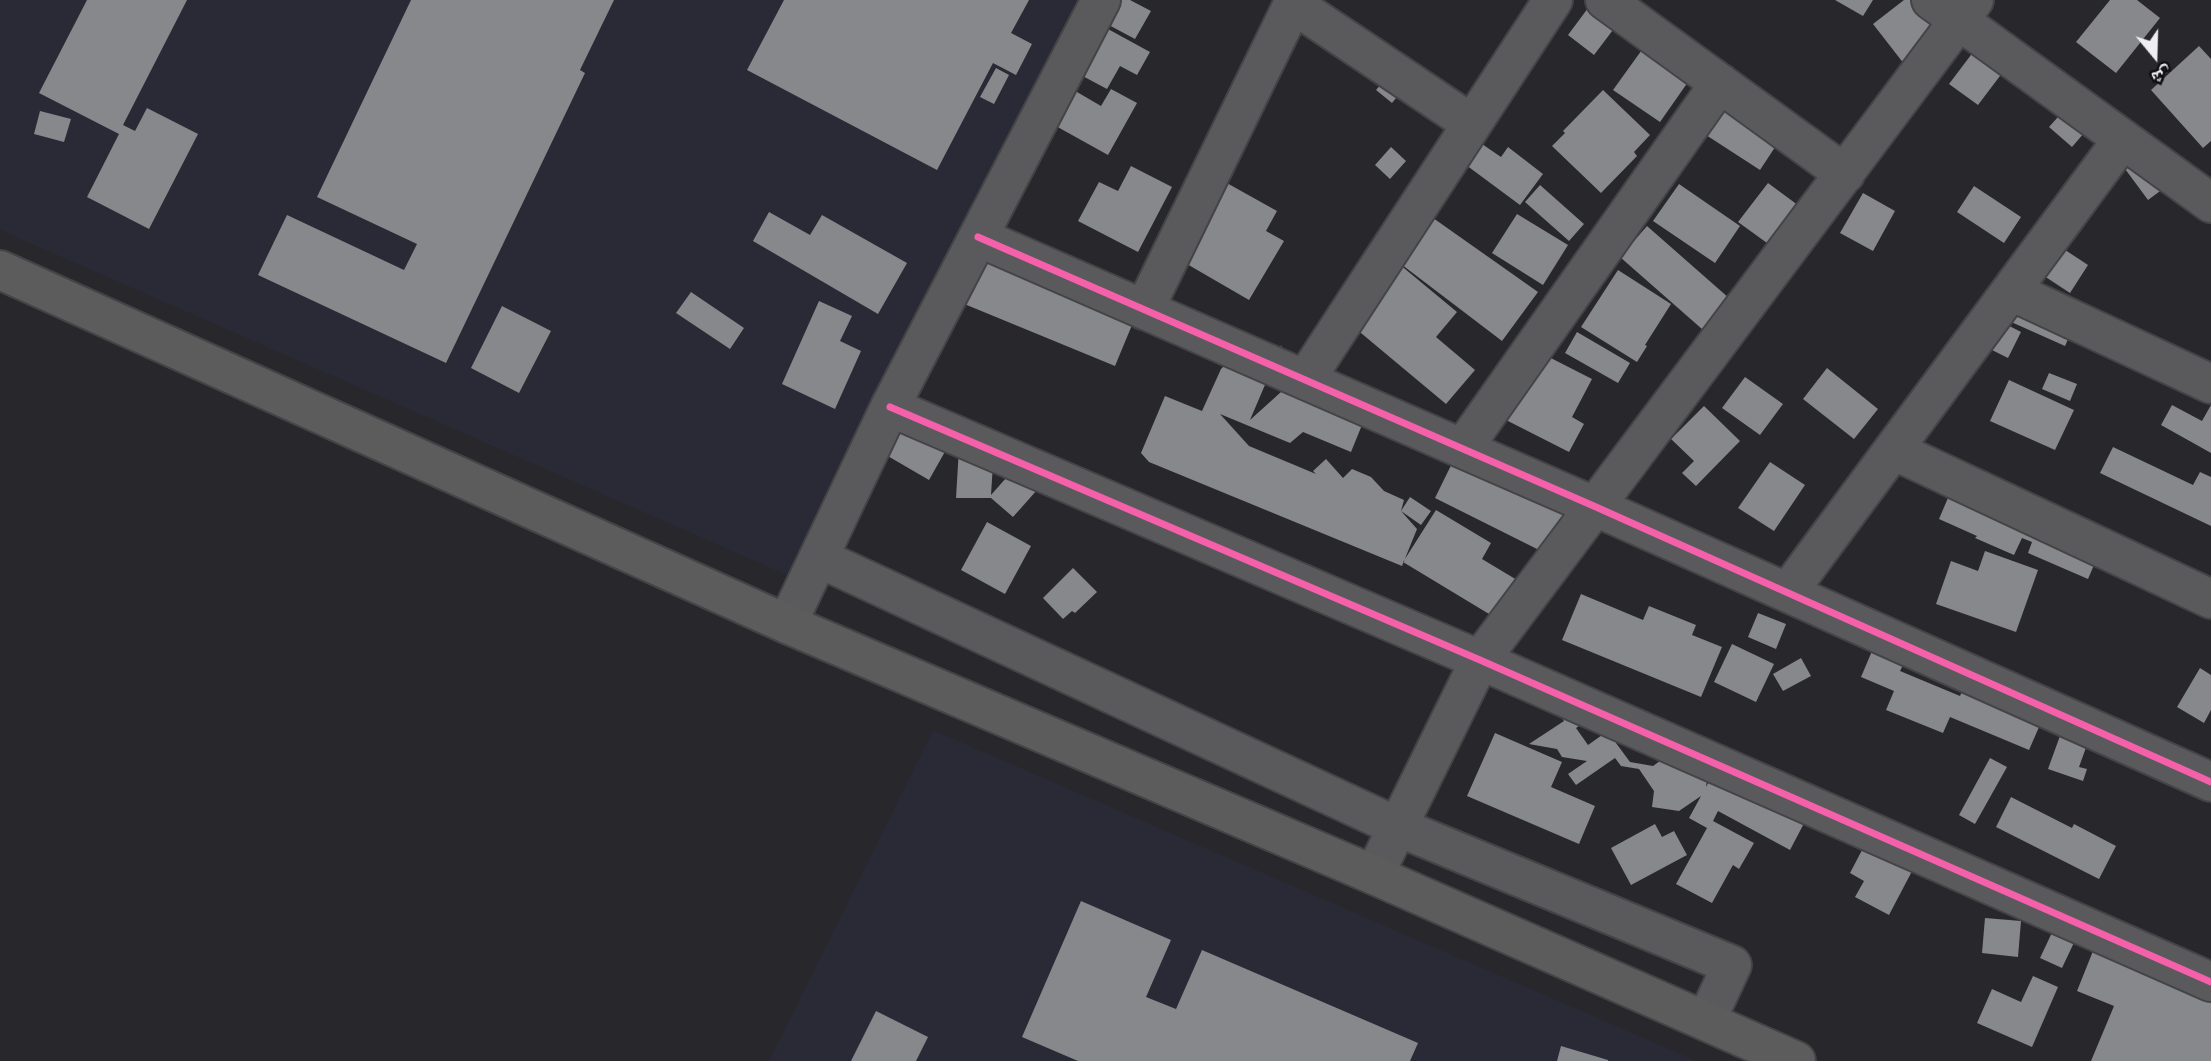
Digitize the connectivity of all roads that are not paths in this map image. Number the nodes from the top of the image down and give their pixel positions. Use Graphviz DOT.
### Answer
graph roads {
  1 [pos="1101,0"];
  2 [pos="1553,0"];
  3 [pos="1605,0"];
  4 [pos="1294,2"];
  5 [pos="1955,7"];
  6 [pos="1720,83"];
  7 [pos="1472,124"];
  8 [pos="2123,139"];
  9 [pos="1845,174"];
  10 [pos="2211,204"];
  11 [pos="978,237"];
  12 [pos="0,270"];
  13 [pos="2011,291"];
  14 [pos="1144,310"];
  15 [pos="1306,380"];
  16 [pos="2211,384"];
  17 [pos="890,407"];
  18 [pos="1463,449"];
  19 [pos="1893,450"];
  20 [pos="1596,507"];
  21 [pos="819,558"];
  22 [pos="1788,593"];
  23 [pos="2211,599"];
  24 [pos="787,624"];
  25 [pos="1480,660"];
  26 [pos="2210,781"];
  27 [pos="1398,827"];
  28 [pos="1374,875"];
  29 [pos="2211,982"];
  30 [pos="1706,1021"];
  31 [pos="1796,1061"];
  1 -- 11 [label="street"];
  2 -- 7 [label="street"];
  3 -- 6 [label="street"];
  4 -- 7 [label="street"];
  4 -- 14 [label="street"];
  5 -- 8 [label="street"];
  5 -- 9 [label="street"];
  6 -- 9 [label="street"];
  6 -- 18 [label="street"];
  7 -- 15 [label="street"];
  8 -- 10 [label="street"];
  8 -- 13 [label="street"];
  9 -- 20 [label="street"];
  11 -- 14 [label="street"];
  11 -- 17 [label="street"];
  12 -- 24 [label="main road"];
  13 -- 16 [label="street"];
  13 -- 19 [label="street"];
  14 -- 15 [label="street"];
  15 -- 18 [label="street"];
  17 -- 21 [label="street"];
  17 -- 25 [label="street"];
  18 -- 20 [label="street"];
  19 -- 22 [label="street"];
  19 -- 23 [label="street"];
  20 -- 22 [label="street"];
  20 -- 25 [label="street"];
  21 -- 24 [label="street"];
  21 -- 27 [label="street"];
  22 -- 26 [label="street"];
  24 -- 28 [label="main road"];
  25 -- 27 [label="street"];
  25 -- 29 [label="street"];
  27 -- 28 [label="street"];
  27 -- 30 [label="street"];
  28 -- 30 [label="main road"];
  30 -- 31 [label="main road"];
}
